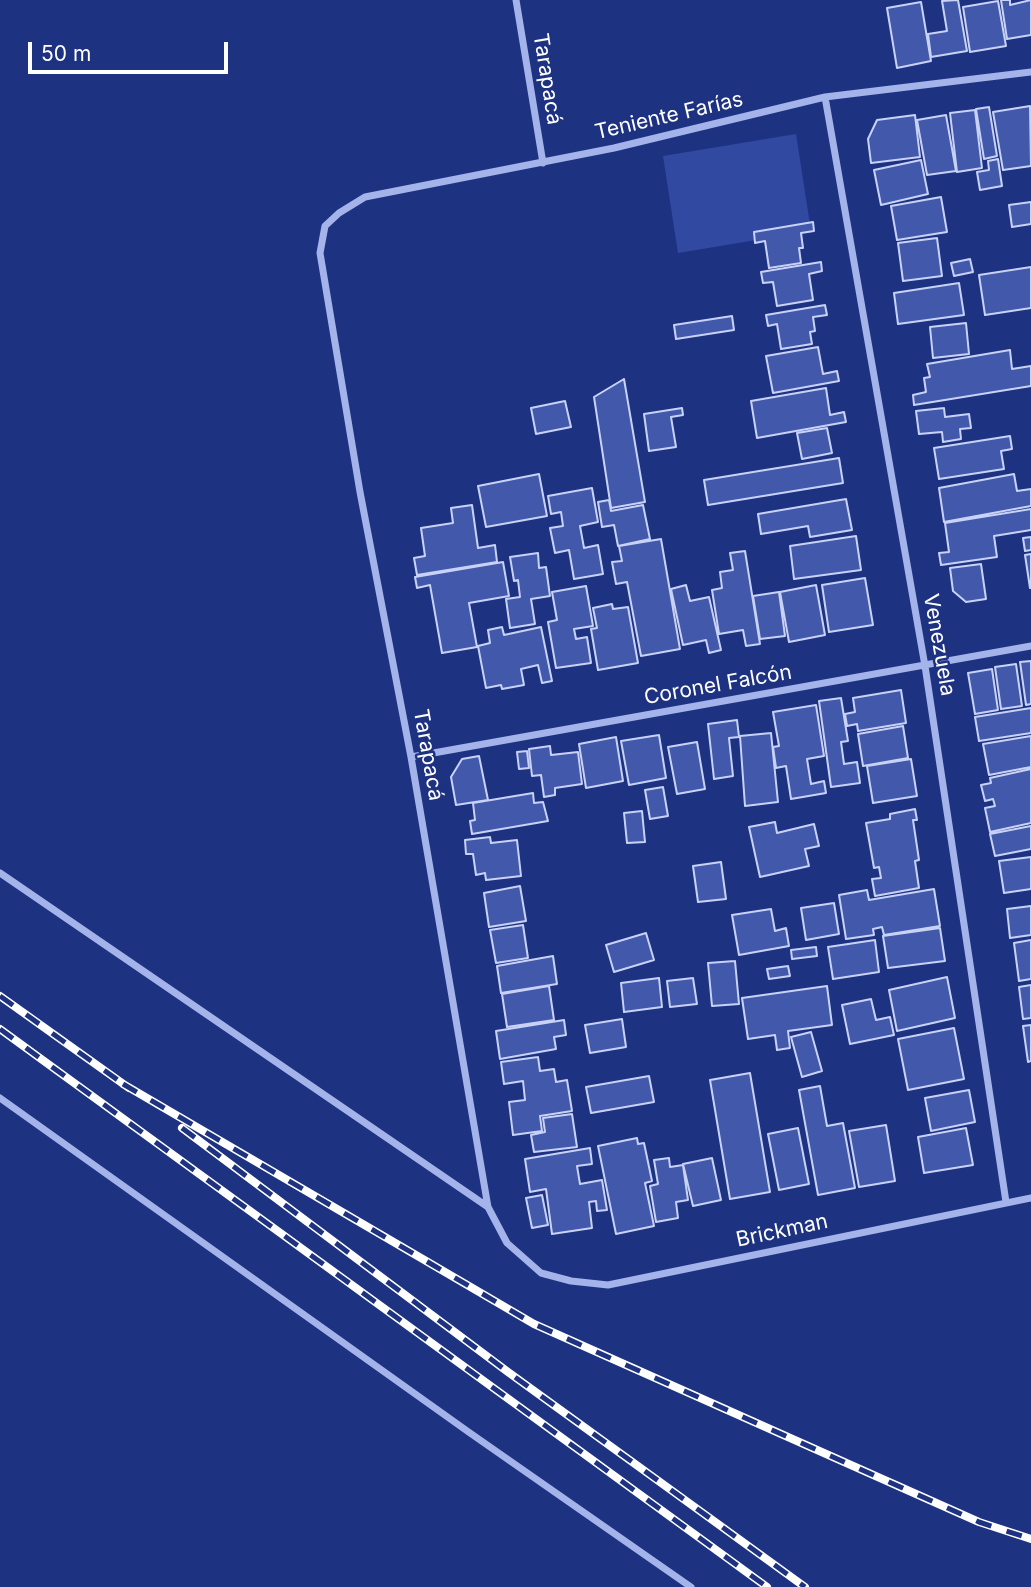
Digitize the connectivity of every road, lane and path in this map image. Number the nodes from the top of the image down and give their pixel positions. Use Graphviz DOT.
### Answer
graph roads {
  1 [pos="516,0"];
  2 [pos="1031,72"];
  3 [pos="825,97"];
  4 [pos="543,163"];
  5 [pos="326,226"];
  6 [pos="1031,646"];
  7 [pos="925,666"];
  8 [pos="411,757"];
  9 [pos="0,873"];
  10 [pos="0,1098"];
  11 [pos="1031,1198"];
  12 [pos="1006,1202"];
  13 [pos="488,1207"];
  14 [pos="541,1273"];
  15 [pos="691,1587"];
  1 -- 4 [label="street, Tarapacá"];
  2 -- 3 [label="street, Teniente Farías"];
  3 -- 4 [label="street, Teniente Farías"];
  3 -- 7 [label="street, Venezuela"];
  4 -- 5 [label="street, Teniente Farías"];
  5 -- 8 [label="street, Tarapacá"];
  6 -- 7 [label="street, Coronel Falcón"];
  7 -- 8 [label="street, Coronel Falcón"];
  7 -- 12 [label="street, Venezuela"];
  8 -- 13 [label="street, Tarapacá"];
  9 -- 13 [label="street"];
  10 -- 15 [label="street"];
  11 -- 12 [label="street, Brickman"];
  12 -- 14 [label="street, Brickman"];
  13 -- 14 [label="street, Tarapacá"];
}
